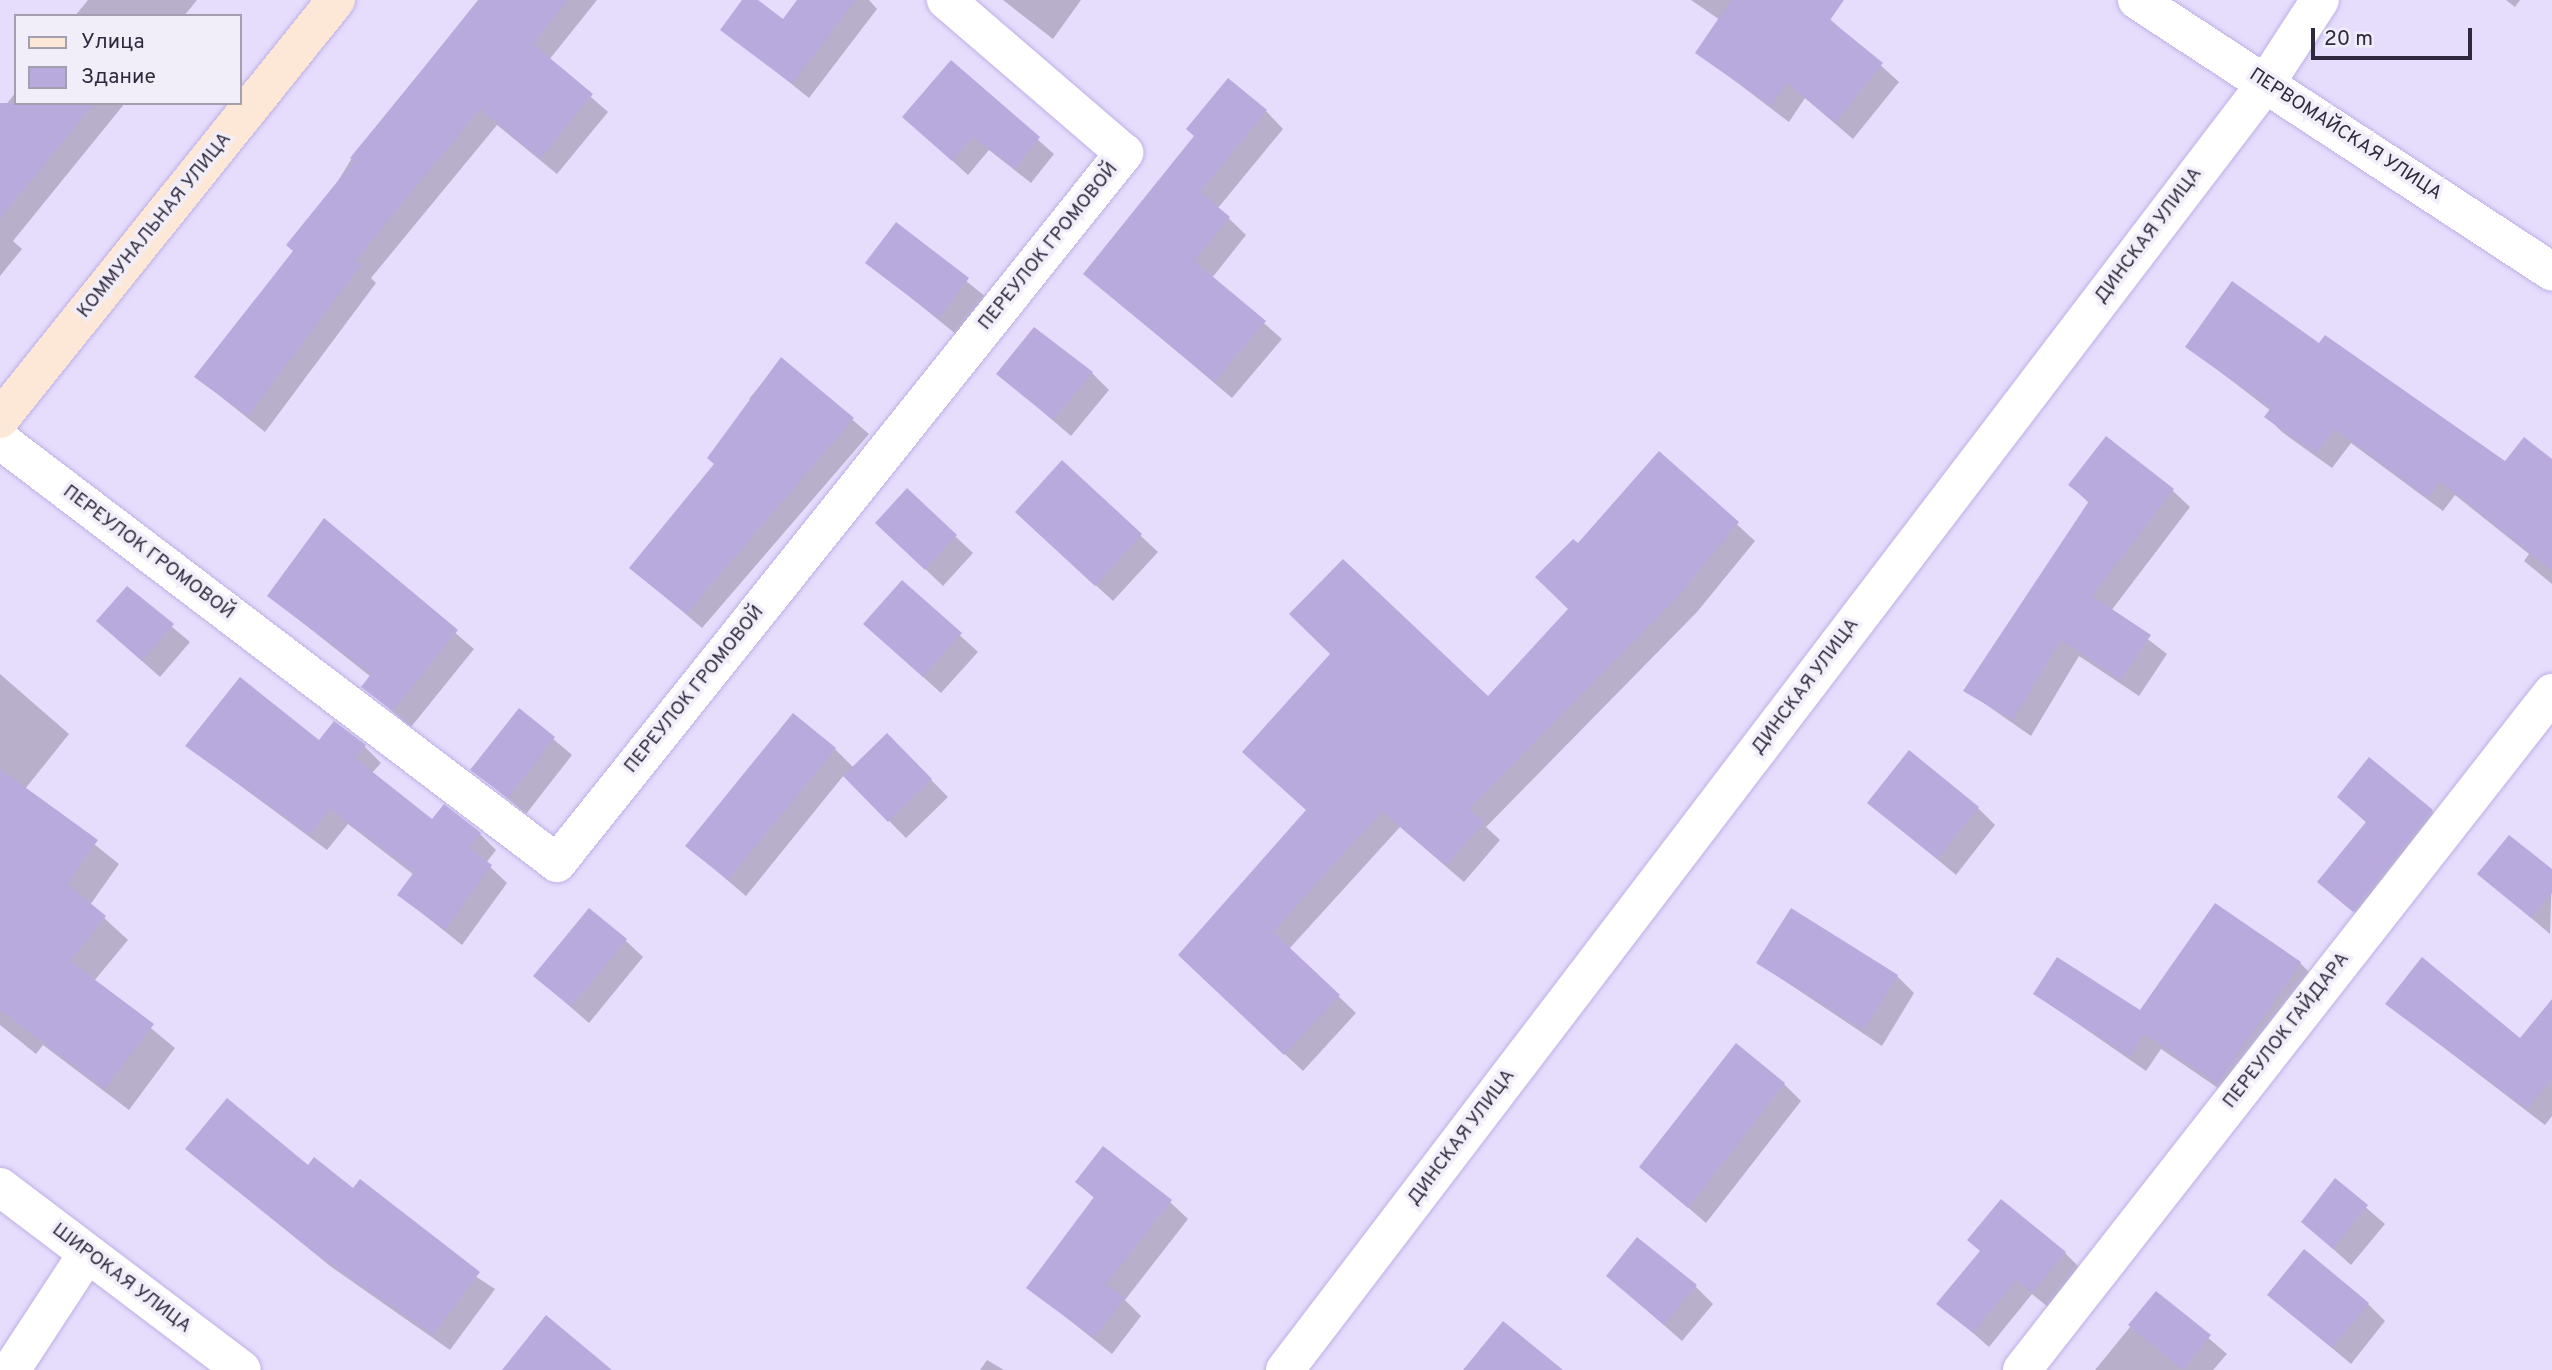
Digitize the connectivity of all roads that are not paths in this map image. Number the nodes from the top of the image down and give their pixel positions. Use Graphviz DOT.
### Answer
graph roads {
  1 [pos="336,0"];
  2 [pos="946,0"];
  3 [pos="2137,0"];
  4 [pos="2320,0"];
  5 [pos="2266,83"];
  6 [pos="2552,272"];
  7 [pos="0,419"];
  8 [pos="0,440"];
  9 [pos="2552,693"];
  10 [pos="0,1187"];
  11 [pos="87,1254"];
  12 [pos="11,1370"];
  13 [pos="242,1370"];
  14 [pos="1285,1370"];
  15 [pos="2022,1370"];
  1 -- 7 [label="street, КОММУНАЛЬНАЯ УЛИЦА"];
  2 -- 8 [label="street, ПЕРЕУЛОК ГРОМОВОЙ"];
  3 -- 5 [label="street, ПЕРВОМАЙСКАЯ УЛИЦА"];
  4 -- 5 [label="street, ДИНСКАЯ УЛИЦА"];
  5 -- 6 [label="street, ПЕРВОМАЙСКАЯ УЛИЦА"];
  5 -- 14 [label="street, ДИНСКАЯ УЛИЦА"];
  9 -- 15 [label="street, ПЕРЕУЛОК ГАЙДАРА"];
  10 -- 11 [label="street, ШИРОКАЯ УЛИЦА"];
  11 -- 12 [label="street"];
  11 -- 13 [label="street, ШИРОКАЯ УЛИЦА"];
}
